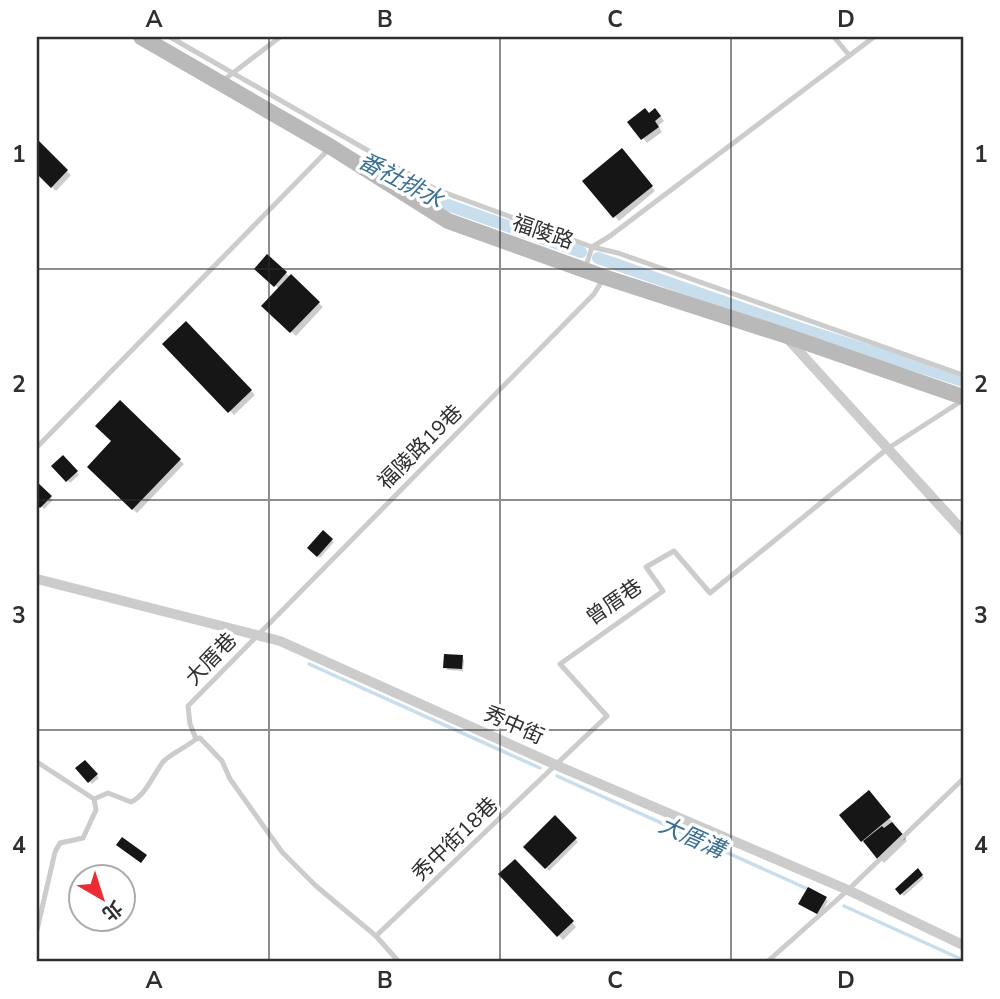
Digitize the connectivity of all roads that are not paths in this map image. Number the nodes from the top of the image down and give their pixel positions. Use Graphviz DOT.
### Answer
graph roads {
  1 [pos="141,37"];
  2 [pos="170,37"];
  3 [pos="280,37"];
  4 [pos="834,37"];
  5 [pos="874,37"];
  6 [pos="849,55"];
  7 [pos="226,78"];
  8 [pos="331,147"];
  9 [pos="592,247"];
  10 [pos="585,270"];
  11 [pos="604,277"];
  12 [pos="784,335"];
  13 [pos="963,375"];
  14 [pos="963,399"];
  15 [pos="37,447"];
  16 [pos="887,449"];
  17 [pos="963,531"];
  18 [pos="37,579"];
  19 [pos="255,636"];
  20 [pos="196,739"];
  21 [pos="37,762"];
  22 [pos="556,765"];
  23 [pos="963,779"];
  24 [pos="94,799"];
  25 [pos="848,890"];
  26 [pos="37,930"];
  27 [pos="376,936"];
  28 [pos="963,945"];
  29 [pos="399,962"];
  30 [pos="767,962"];
  1 -- 7 [label="street, 福陵路"];
  2 -- 7 [label="lane"];
  3 -- 7 [label="lane"];
  4 -- 6 [label="lane"];
  5 -- 6 [label="lane"];
  6 -- 9 [label="lane"];
  7 -- 8 [label="street, 福陵路"];
  7 -- 9 [label="lane"];
  8 -- 10 [label="street, 福陵路"];
  8 -- 15 [label="lane"];
  9 -- 10 [label="lane"];
  9 -- 13 [label="lane"];
  10 -- 11 [label="street, 福陵路"];
  11 -- 12 [label="street, 福陵路"];
  11 -- 19 [label="lane, 福陵路19巷"];
  12 -- 14 [label="street, 福陵路"];
  12 -- 16 [label="street"];
  14 -- 16 [label="lane, 曾厝巷"];
  16 -- 17 [label="street"];
  16 -- 22 [label="lane, 曾厝巷"];
  18 -- 19 [label="street, 秀中街"];
  19 -- 20 [label="lane, 大厝巷"];
  19 -- 22 [label="street, 秀中街"];
  20 -- 24 [label="lane"];
  20 -- 27 [label="lane"];
  21 -- 24 [label="lane"];
  22 -- 25 [label="street, 秀中街"];
  22 -- 27 [label="lane, 秀中街18巷"];
  23 -- 25 [label="lane"];
  24 -- 26 [label="lane"];
  25 -- 28 [label="street, 秀中街"];
  25 -- 30 [label="lane"];
  27 -- 29 [label="lane"];
}
